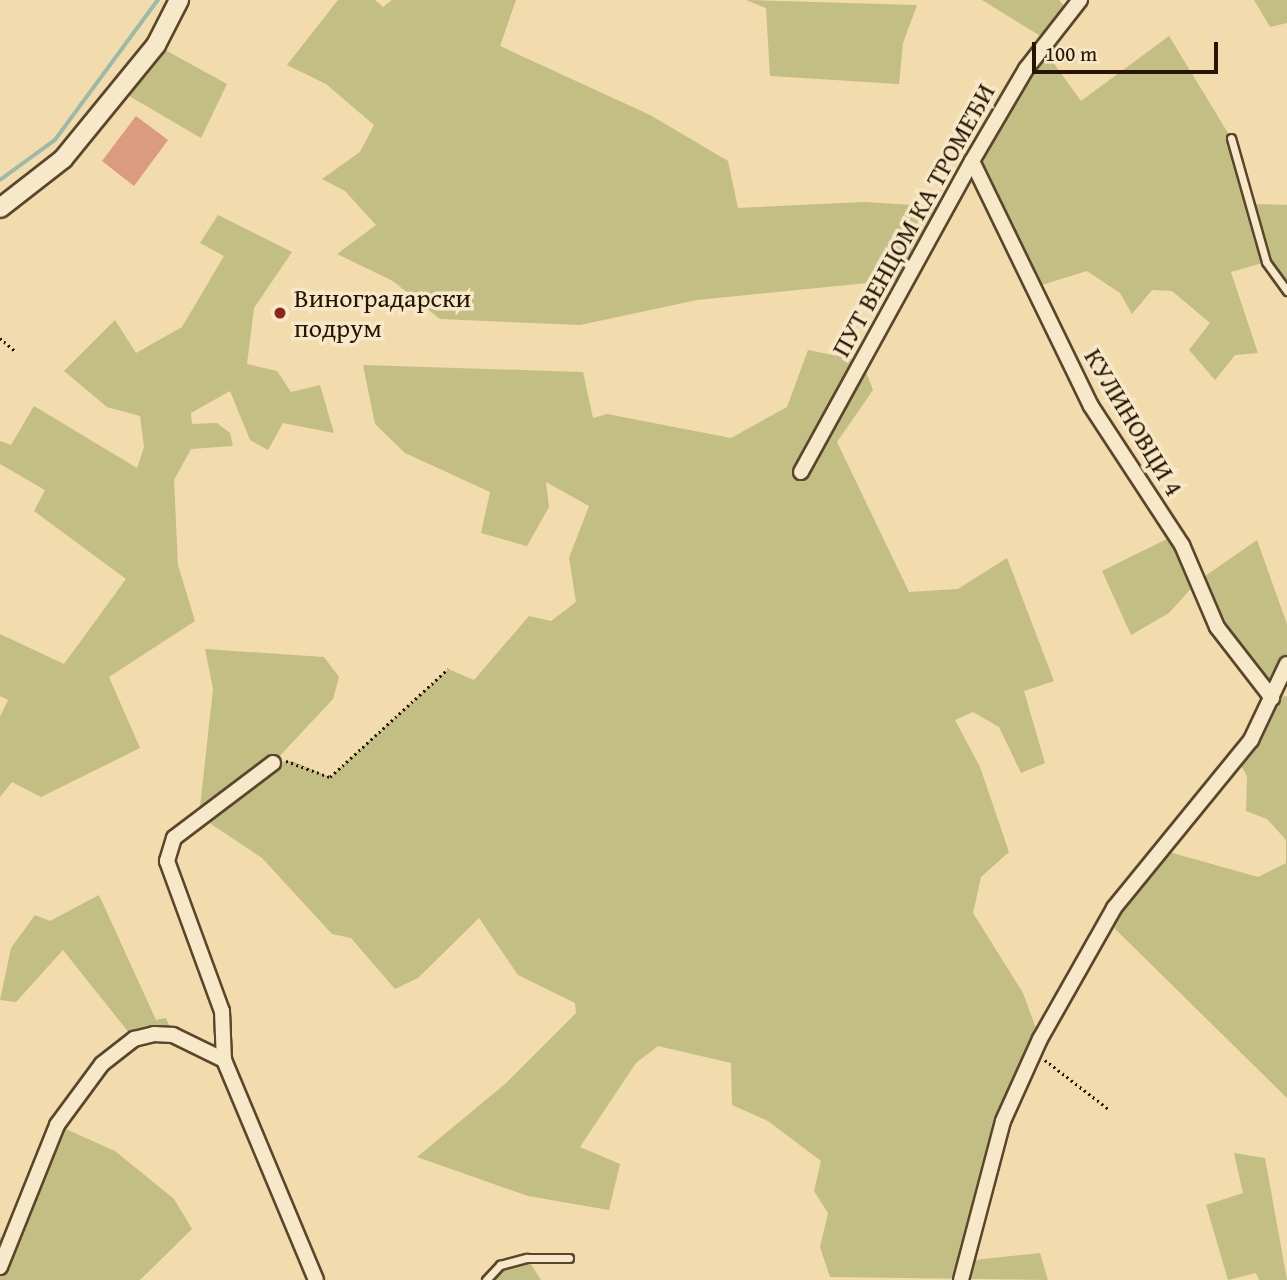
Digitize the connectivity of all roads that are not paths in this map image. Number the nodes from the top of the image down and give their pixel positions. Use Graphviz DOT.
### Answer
graph roads {
  1 [pos="178,0"];
  2 [pos="1080,0"];
  3 [pos="1231,138"];
  4 [pos="972,161"];
  5 [pos="0,208"];
  6 [pos="1287,291"];
  7 [pos="800,472"];
  8 [pos="1287,664"];
  9 [pos="1272,698"];
  10 [pos="273,763"];
  11 [pos="224,1060"];
  12 [pos="569,1258"];
  13 [pos="0,1267"];
  14 [pos="316,1280"];
  15 [pos="486,1280"];
  16 [pos="961,1280"];
  1 -- 5 [label="street"];
  2 -- 4 [label="street, ПУТ ВЕНЦОМ КА ТРОМЕЂИ"];
  3 -- 6 [label="lane"];
  4 -- 7 [label="street, ПУТ ВЕНЦОМ КА ТРОМЕЂИ"];
  4 -- 9 [label="street, КУЛИНОВЦИ 4"];
  8 -- 9 [label="street"];
  9 -- 16 [label="street"];
  10 -- 11 [label="street"];
  11 -- 13 [label="street"];
  11 -- 14 [label="street"];
  12 -- 15 [label="lane"];
}
